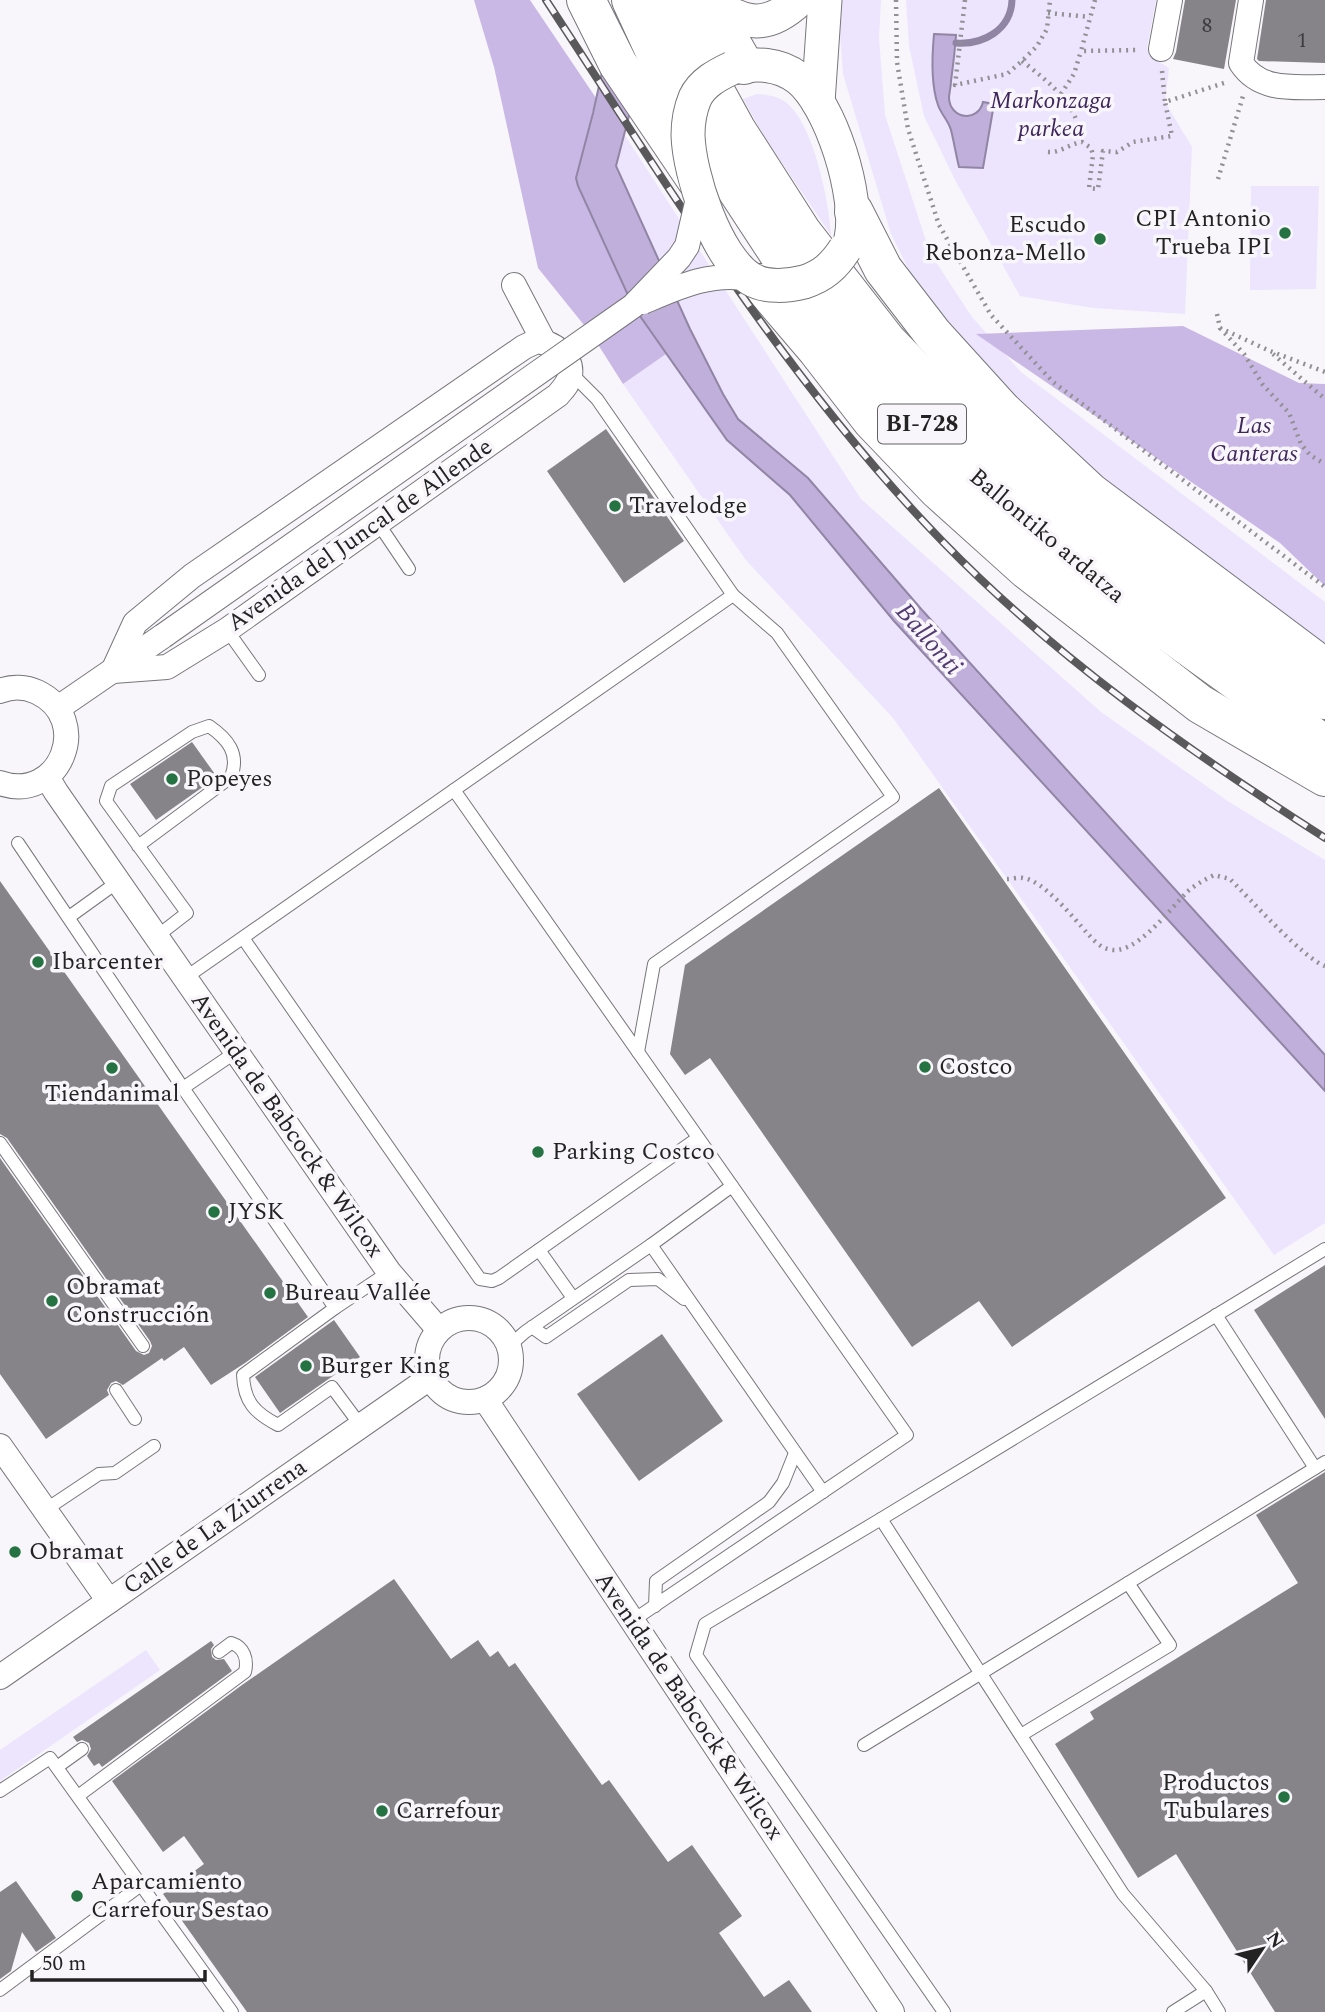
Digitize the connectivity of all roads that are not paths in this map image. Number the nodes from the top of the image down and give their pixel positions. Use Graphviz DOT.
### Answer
graph roads {
  1 [pos="586,0"];
  2 [pos="631,0"];
  3 [pos="669,0"];
  4 [pos="799,0"];
  5 [pos="825,0"];
  6 [pos="1170,0"];
  7 [pos="1251,0"];
  8 [pos="708,1"];
  9 [pos="1161,50"];
  10 [pos="746,66"];
  11 [pos="1325,88"];
  12 [pos="818,102"];
  13 [pos="698,188"];
  14 [pos="853,212"];
  15 [pos="756,281"];
  16 [pos="514,285"];
  17 [pos="633,306"];
  18 [pos="544,342"];
  19 [pos="571,373"];
  20 [pos="378,523"];
  21 [pos="409,569"];
  22 [pos="733,595"];
  23 [pos="228,630"];
  24 [pos="1325,668"];
  25 [pos="113,671"];
  26 [pos="259,675"];
  27 [pos="0,691"];
  28 [pos="1325,700"];
  29 [pos="58,708"];
  30 [pos="1325,745"];
  31 [pos="47,777"];
  32 [pos="1325,777"];
  33 [pos="3,786"];
  34 [pos="454,790"];
  35 [pos="18,843"];
  36 [pos="138,845"];
  37 [pos="119,881"];
  38 [pos="69,917"];
  39 [pos="156,936"];
  40 [pos="243,938"];
  41 [pos="185,978"];
  42 [pos="236,1052"];
  43 [pos="638,1052"];
  44 [pos="183,1088"];
  45 [pos="698,1138"];
  46 [pos="0,1143"];
  47 [pos="732,1186"];
  48 [pos="651,1245"];
  49 [pos="1325,1249"];
  50 [pos="539,1250"];
  51 [pos="389,1272"];
  52 [pos="573,1298"];
  53 [pos="692,1306"];
  54 [pos="335,1308"];
  55 [pos="1216,1315"];
  56 [pos="532,1327"];
  57 [pos="439,1330"];
  58 [pos="143,1346"];
  59 [pos="509,1346"];
  60 [pos="430,1377"];
  61 [pos="116,1390"];
  62 [pos="485,1399"];
  63 [pos="135,1419"];
  64 [pos="361,1426"];
  65 [pos="0,1446"];
  66 [pos="153,1446"];
  67 [pos="795,1453"];
  68 [pos="1320,1465"];
  69 [pos="823,1492"];
  70 [pos="45,1510"];
  71 [pos="881,1519"];
  72 [pos="1128,1583"];
  73 [pos="109,1601"];
  74 [pos="655,1606"];
  75 [pos="632,1621"];
  76 [pos="219,1652"];
  77 [pos="981,1673"];
  78 [pos="0,1677"];
  79 [pos="1021,1735"];
  80 [pos="864,1745"];
  81 [pos="82,1749"];
  82 [pos="57,1767"];
  83 [pos="0,1791"];
  84 [pos="78,1796"];
  85 [pos="141,1885"];
  86 [pos="0,1990"];
  87 [pos="1206,1991"];
  88 [pos="232,2012"];
  89 [pos="892,2012"];
  90 [pos="944,2012"];
  91 [pos="1173,2012"];
  92 [pos="1219,2012"];
  1 -- 13 [label="main road, bridge"];
  2 -- 30 [label="main road, Ballontiko ardatza / BI-728"];
  3 -- 28 [label="main road, Ballontiko ardatza / BI-728"];
  4 -- 8 [label="street"];
  4 -- 10 [label="street"];
  5 -- 12 [label="street"];
  6 -- 9 [label="street"];
  7 -- 11 [label="street"];
  8 -- 10 [label="main road"];
  10 -- 12 [label="street"];
  10 -- 13 [label="street, bridge"];
  12 -- 14 [label="street"];
  13 -- 15 [label="street, bridge"];
  13 -- 17 [label="street, bridge"];
  14 -- 15 [label="street, bridge"];
  14 -- 24 [label="main road"];
  15 -- 17 [label="street, bridge"];
  15 -- 32 [label="main road"];
  16 -- 18 [label="street"];
  17 -- 25 [label="street, Avenida del Juncal de Allende, bridge"];
  18 -- 19 [label="street"];
  18 -- 25 [label="street"];
  19 -- 20 [label="street, Avenida del Juncal de Allende"];
  19 -- 22 [label="lane"];
  20 -- 21 [label="lane"];
  20 -- 23 [label="street, Avenida del Juncal de Allende"];
  22 -- 34 [label="lane"];
  22 -- 43 [label="lane"];
  23 -- 25 [label="street, Avenida del Juncal de Allende"];
  23 -- 26 [label="lane"];
  25 -- 29 [label="street, Avenida del Juncal de Allende"];
  27 -- 29 [label="street"];
  29 -- 31 [label="street"];
  31 -- 33 [label="street"];
  31 -- 37 [label="street, Avenida de Babcock & Wilcox"];
  34 -- 40 [label="lane"];
  34 -- 43 [label="lane"];
  35 -- 38 [label="lane"];
  36 -- 36 [label="lane"];
  36 -- 39 [label="lane"];
  37 -- 38 [label="lane"];
  37 -- 39 [label="street, Avenida de Babcock & Wilcox"];
  38 -- 44 [label="lane"];
  39 -- 41 [label="street, Avenida de Babcock & Wilcox"];
  40 -- 41 [label="lane"];
  40 -- 50 [label="lane"];
  41 -- 42 [label="street, Avenida de Babcock & Wilcox"];
  42 -- 44 [label="lane"];
  42 -- 51 [label="street, Avenida de Babcock & Wilcox"];
  43 -- 45 [label="lane"];
  44 -- 54 [label="lane"];
  45 -- 47 [label="lane"];
  45 -- 50 [label="lane"];
  46 -- 58 [label="lane"];
  47 -- 48 [label="lane"];
  47 -- 69 [label="lane"];
  48 -- 52 [label="lane"];
  48 -- 53 [label="lane"];
  49 -- 55 [label="lane"];
  50 -- 52 [label="lane"];
  51 -- 54 [label="lane"];
  51 -- 57 [label="street, Avenida de Babcock & Wilcox"];
  52 -- 56 [label="lane"];
  53 -- 56 [label="lane"];
  53 -- 67 [label="lane"];
  54 -- 64 [label="lane"];
  55 -- 68 [label="lane"];
  55 -- 71 [label="lane"];
  56 -- 59 [label="lane"];
  57 -- 59 [label="street"];
  57 -- 60 [label="street"];
  59 -- 62 [label="street"];
  60 -- 62 [label="street"];
  60 -- 64 [label="street, Calle de La Ziurrena"];
  61 -- 63 [label="lane"];
  62 -- 75 [label="street, Avenida de Babcock & Wilcox"];
  64 -- 73 [label="street, Calle de La Ziurrena"];
  65 -- 70 [label="street"];
  66 -- 70 [label="lane"];
  67 -- 69 [label="lane"];
  67 -- 74 [label="lane"];
  68 -- 72 [label="lane"];
  69 -- 74 [label="lane"];
  70 -- 73 [label="street"];
  71 -- 77 [label="lane"];
  71 -- 90 [label="lane"];
  72 -- 77 [label="lane"];
  72 -- 79 [label="lane"];
  73 -- 78 [label="street, Calle de La Ziurrena"];
  74 -- 75 [label="lane"];
  75 -- 89 [label="street, Avenida de Babcock & Wilcox"];
  76 -- 84 [label="lane"];
  77 -- 79 [label="lane"];
  77 -- 80 [label="lane"];
  79 -- 87 [label="lane"];
  81 -- 82 [label="lane"];
  82 -- 83 [label="lane"];
  82 -- 84 [label="lane"];
  84 -- 85 [label="lane"];
  85 -- 86 [label="lane"];
  85 -- 88 [label="lane"];
  87 -- 91 [label="lane"];
  87 -- 92 [label="lane"];
}
